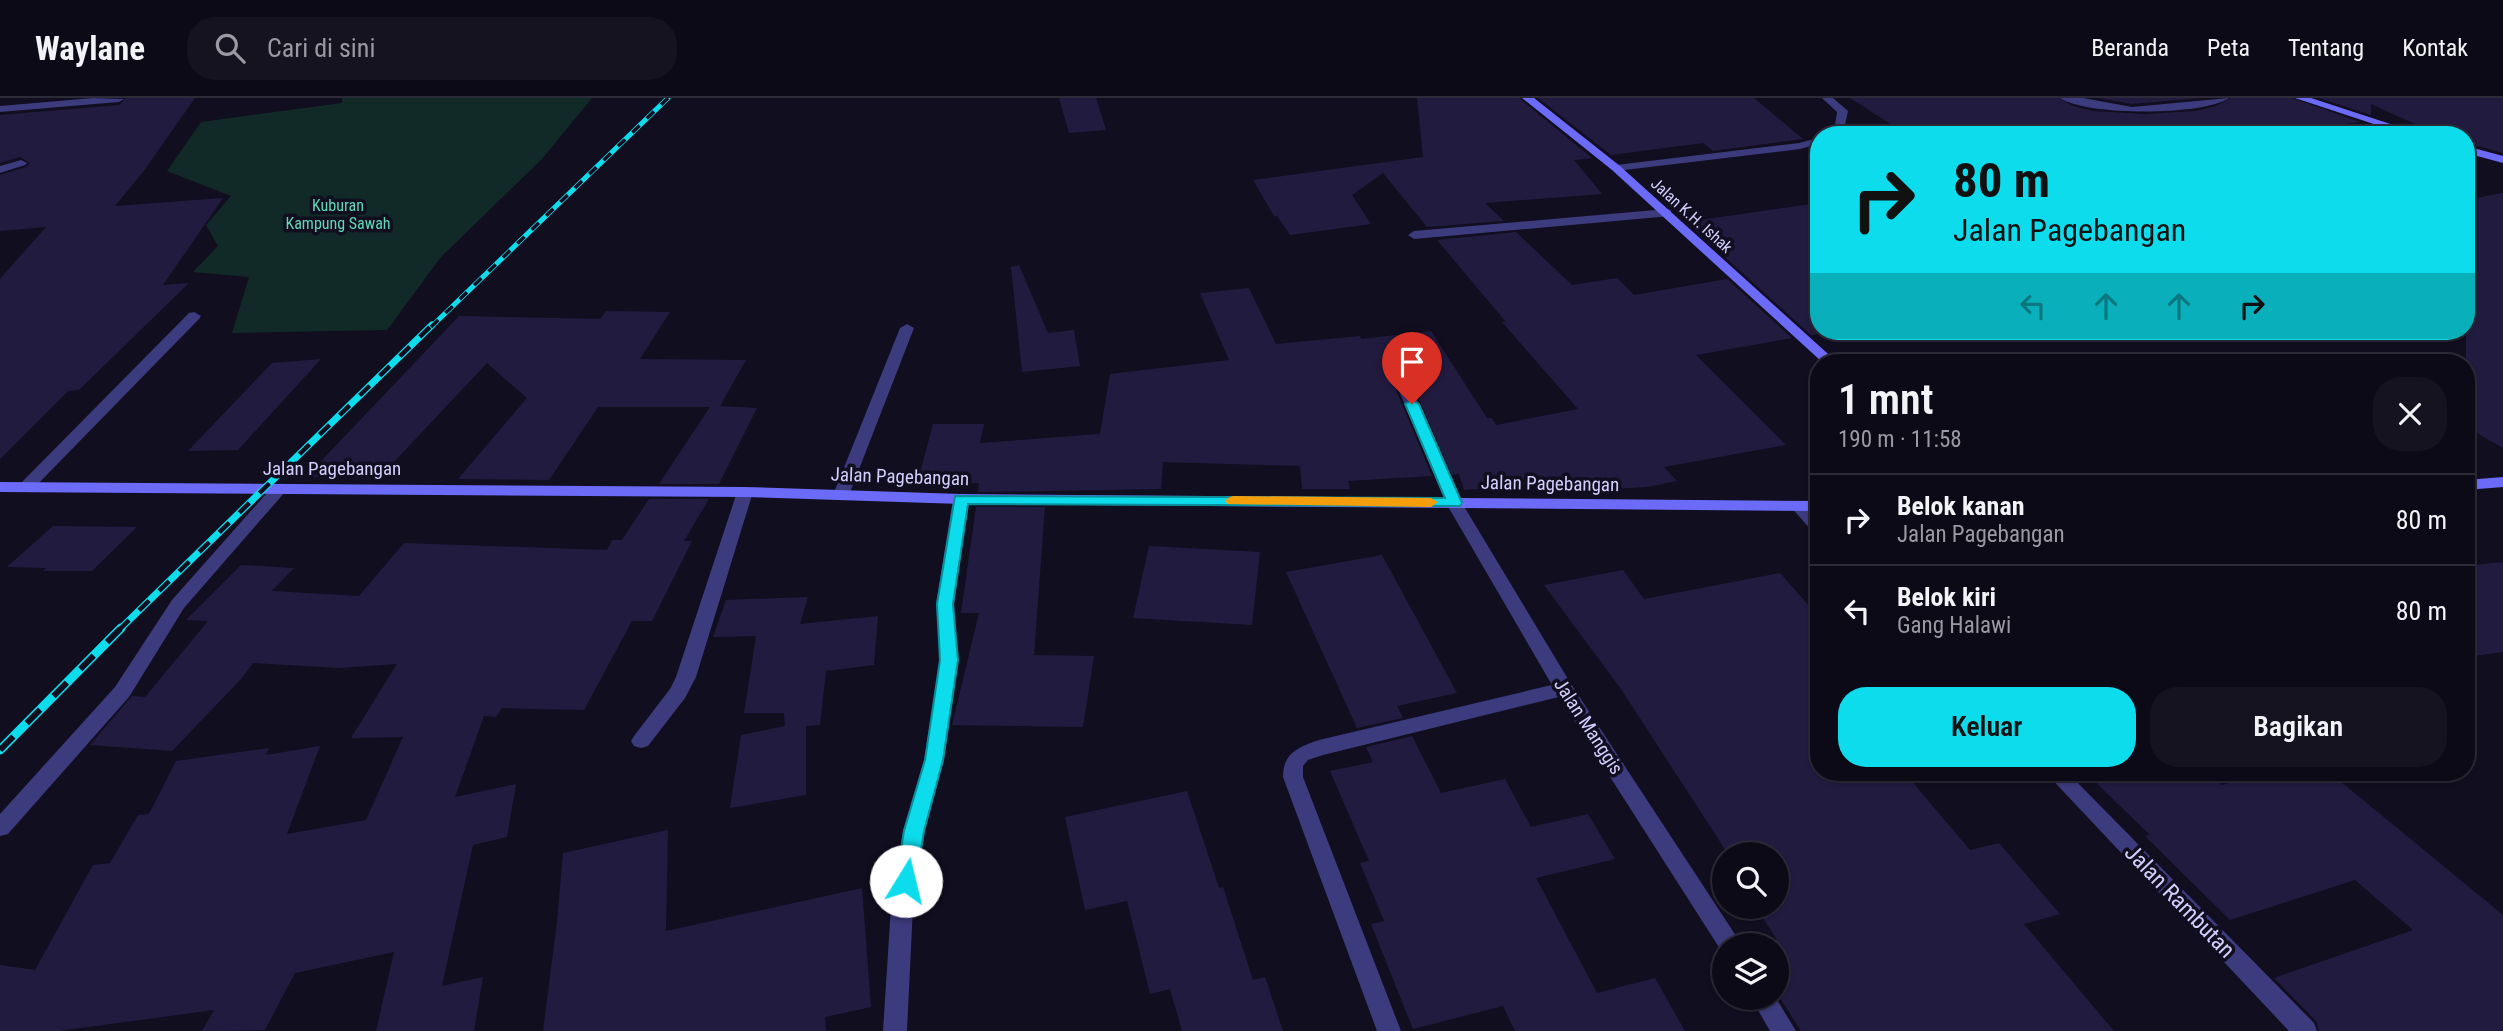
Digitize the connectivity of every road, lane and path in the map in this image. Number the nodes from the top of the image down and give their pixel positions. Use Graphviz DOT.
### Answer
graph roads {
  1 [pos="1527,98"];
  2 [pos="1827,98"];
  3 [pos="2065,98"];
  4 [pos="2224,98"];
  5 [pos="2300,98"];
  6 [pos="119,99"];
  7 [pos="0,108"];
  8 [pos="1839,126"];
  9 [pos="2390,126"];
  10 [pos="1810,143"];
  11 [pos="2475,152"];
  12 [pos="2503,160"];
  13 [pos="21,163"];
  14 [pos="1616,168"];
  15 [pos="0,170"];
  16 [pos="1667,213"];
  17 [pos="1414,235"];
  18 [pos="194,316"];
  19 [pos="907,328"];
  20 [pos="1821,354"];
  21 [pos="1401,379"];
  22 [pos="2503,482"];
  23 [pos="2475,484"];
  24 [pos="0,487"];
  25 [pos="26,487"];
  26 [pos="279,489"];
  27 [pos="744,492"];
  28 [pos="841,495"];
  29 [pos="961,499"];
  30 [pos="1454,503"];
  31 [pos="1798,506"];
  32 [pos="1810,506"];
  33 [pos="1810,519"];
  34 [pos="1564,689"];
  35 [pos="641,741"];
  36 [pos="2064,781"];
  37 [pos="0,828"];
  38 [pos="1722,933"];
  39 [pos="1771,1010"];
  40 [pos="895,1031"];
  41 [pos="1389,1031"];
  42 [pos="1784,1031"];
  43 [pos="2305,1031"];
  1 -- 14 [label="street, Jalan K.H. Ishak"];
  2 -- 8 [label="street"];
  3 -- 4 [label="street"];
  5 -- 9 [label="street"];
  6 -- 7 [label="street"];
  10 -- 14 [label="street"];
  11 -- 12 [label="street"];
  13 -- 15 [label="street"];
  14 -- 16 [label="street, Jalan K.H. Ishak"];
  16 -- 17 [label="street"];
  16 -- 20 [label="street, Jalan K.H. Ishak"];
  18 -- 25 [label="street"];
  19 -- 28 [label="street"];
  21 -- 30 [label="street, Jalan Manggis"];
  22 -- 23 [label="street"];
  24 -- 25 [label="street, Jalan Pagebangan"];
  25 -- 26 [label="street, Jalan Pagebangan"];
  26 -- 27 [label="street, Jalan Pagebangan"];
  26 -- 37 [label="street"];
  27 -- 28 [label="street, Jalan Pagebangan"];
  27 -- 35 [label="street"];
  28 -- 29 [label="street, Jalan Pagebangan"];
  29 -- 30 [label="street, Jalan Pagebangan"];
  29 -- 40 [label="street"];
  30 -- 31 [label="street, Jalan Pagebangan"];
  30 -- 34 [label="street, Jalan Manggis"];
  31 -- 32 [label="street, Jalan Pagebangan"];
  31 -- 33 [label="street"];
  34 -- 38 [label="street, Jalan Manggis"];
  34 -- 41 [label="street"];
  36 -- 43 [label="street, Jalan Rambutan"];
  39 -- 42 [label="street"];
}
